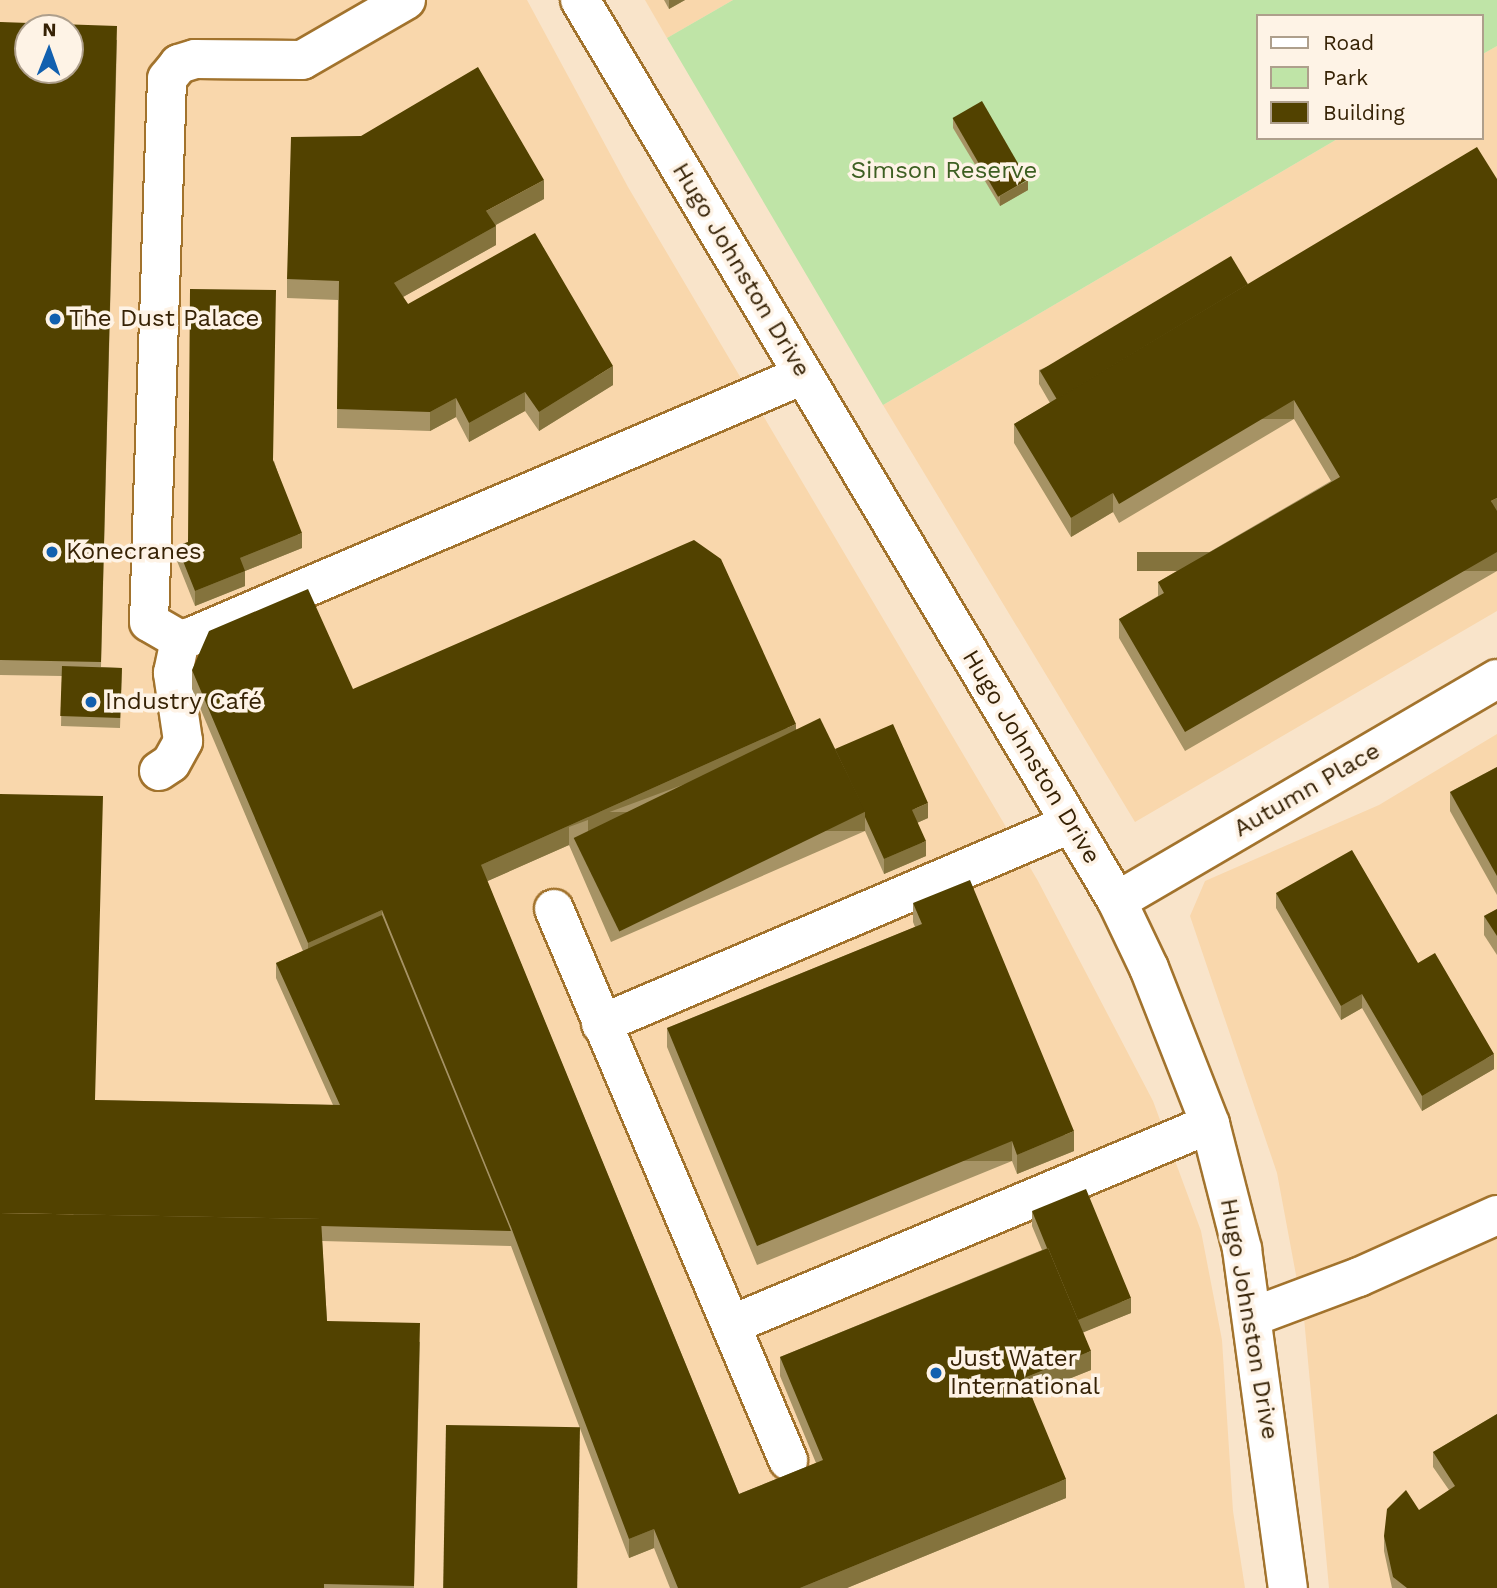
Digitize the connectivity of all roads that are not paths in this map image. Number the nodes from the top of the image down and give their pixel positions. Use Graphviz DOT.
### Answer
graph roads {
  1 [pos="406,0"];
  2 [pos="580,0"];
  3 [pos="803,375"];
  4 [pos="180,640"];
  5 [pos="1497,679"];
  6 [pos="159,771"];
  7 [pos="1070,824"];
  8 [pos="1116,901"];
  9 [pos="554,909"];
  10 [pos="601,1024"];
  11 [pos="1210,1124"];
  12 [pos="1497,1215"];
  13 [pos="1252,1317"];
  14 [pos="733,1324"];
  15 [pos="788,1460"];
  16 [pos="1287,1588"];
  1 -- 4 [label="street"];
  2 -- 3 [label="street, Hugo Johnston Drive"];
  3 -- 4 [label="street"];
  3 -- 7 [label="street, Hugo Johnston Drive"];
  4 -- 6 [label="street"];
  5 -- 8 [label="street, Autumn Place"];
  7 -- 8 [label="street, Hugo Johnston Drive"];
  7 -- 10 [label="street"];
  8 -- 11 [label="street, Hugo Johnston Drive"];
  9 -- 10 [label="street"];
  10 -- 14 [label="street"];
  11 -- 13 [label="street, Hugo Johnston Drive"];
  11 -- 14 [label="street"];
  12 -- 13 [label="street"];
  13 -- 16 [label="street, Hugo Johnston Drive"];
  14 -- 15 [label="street"];
}
